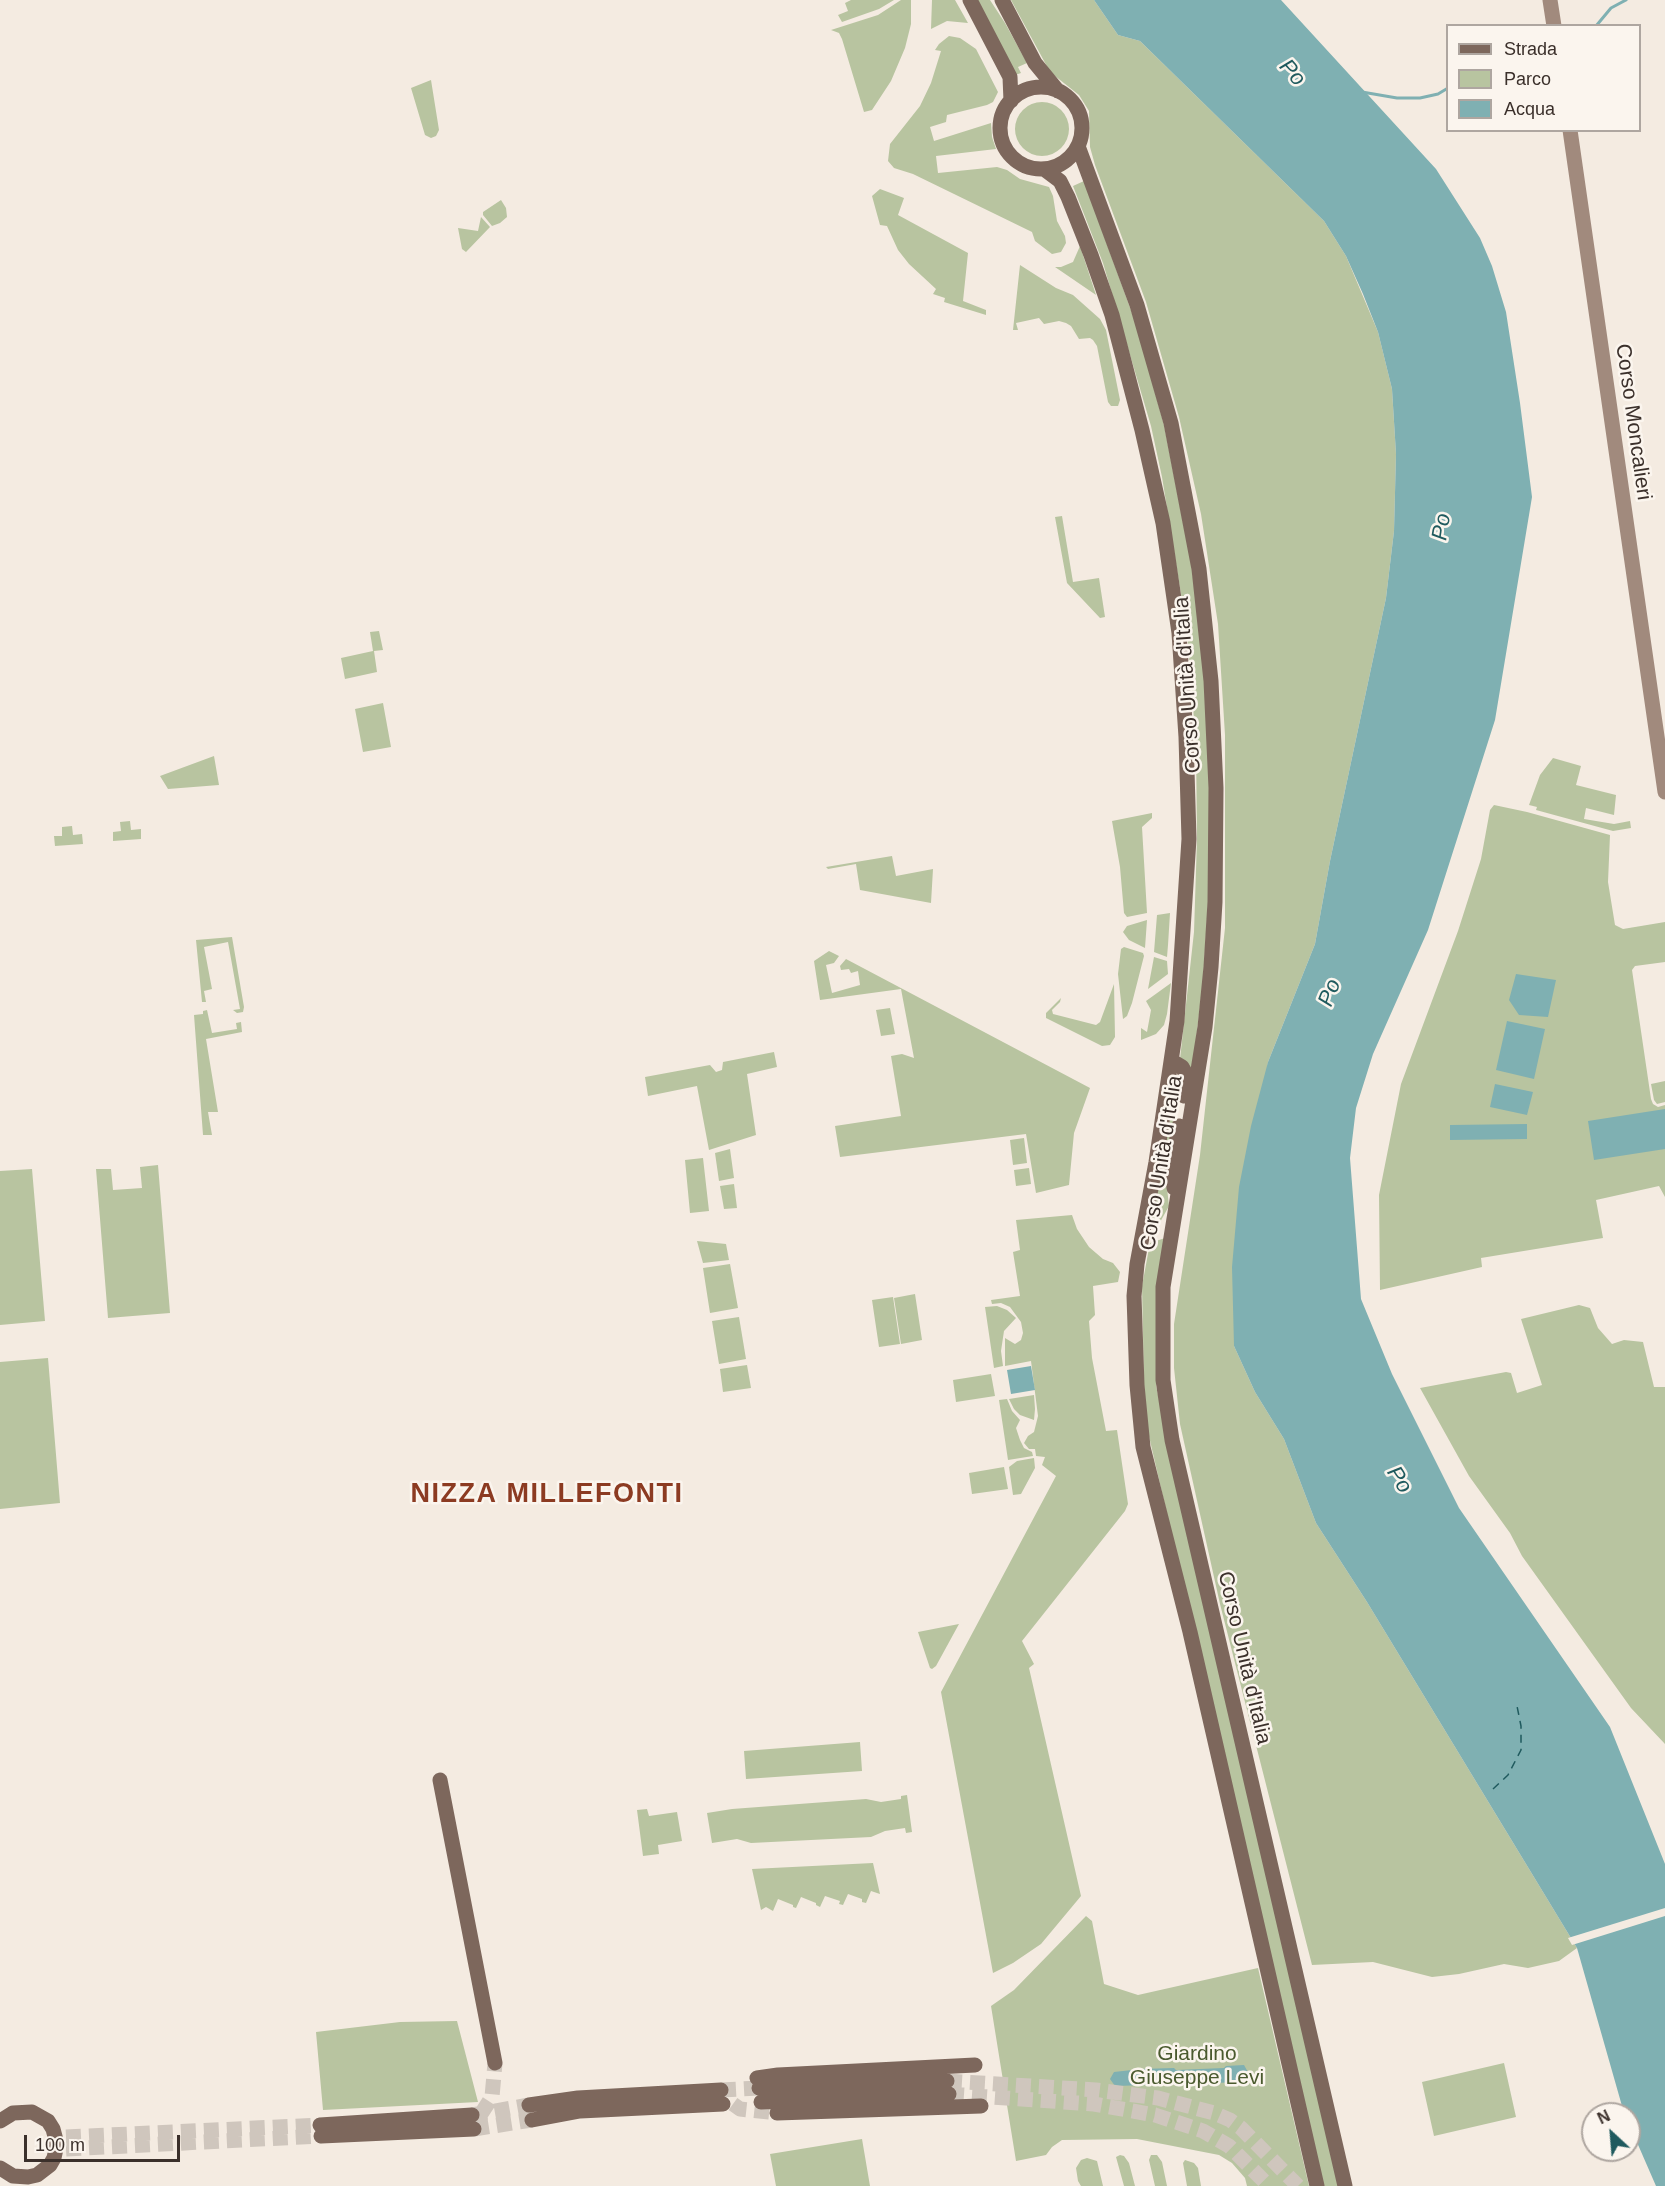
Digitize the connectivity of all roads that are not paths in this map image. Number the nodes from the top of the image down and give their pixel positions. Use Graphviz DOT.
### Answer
graph roads {
  1 [pos="970,0"];
  2 [pos="1002,0"];
  3 [pos="1550,0"];
  4 [pos="1554,24"];
  5 [pos="1058,91"];
  6 [pos="1011,101"];
  7 [pos="1570,132"];
  8 [pos="1078,146"];
  9 [pos="1044,169"];
  10 [pos="1665,792"];
  11 [pos="1172,1061"];
  12 [pos="1175,1218"];
  13 [pos="440,1780"];
  14 [pos="495,2063"];
  15 [pos="975,2065"];
  16 [pos="948,2087"];
  17 [pos="722,2097"];
  18 [pos="981,2106"];
  19 [pos="530,2112"];
  20 [pos="777,2113"];
  21 [pos="0,2121"];
  22 [pos="473,2122"];
  23 [pos="321,2131"];
  24 [pos="0,2168"];
  25 [pos="1317,2186"];
  26 [pos="1345,2186"];
  1 -- 6 [label="main road"];
  2 -- 5 [label="main road"];
  3 -- 4 [label="main road"];
  5 -- 6 [label="main road"];
  5 -- 8 [label="main road"];
  6 -- 9 [label="main road"];
  7 -- 10 [label="main road, Corso Moncalieri"];
  8 -- 9 [label="main road"];
  8 -- 12 [label="main road, Corso Unità d'Italia"];
  9 -- 11 [label="main road, Corso Unità d'Italia"];
  11 -- 12 [label="main road"];
  11 -- 25 [label="main road, Corso Unità d'Italia"];
  12 -- 26 [label="main road, Corso Unità d'Italia"];
  13 -- 14 [label="main road"];
  15 -- 16 [label="main road"];
  17 -- 19 [label="main road"];
  18 -- 20 [label="main road"];
  21 -- 24 [label="main road"];
  22 -- 23 [label="main road"];
}
